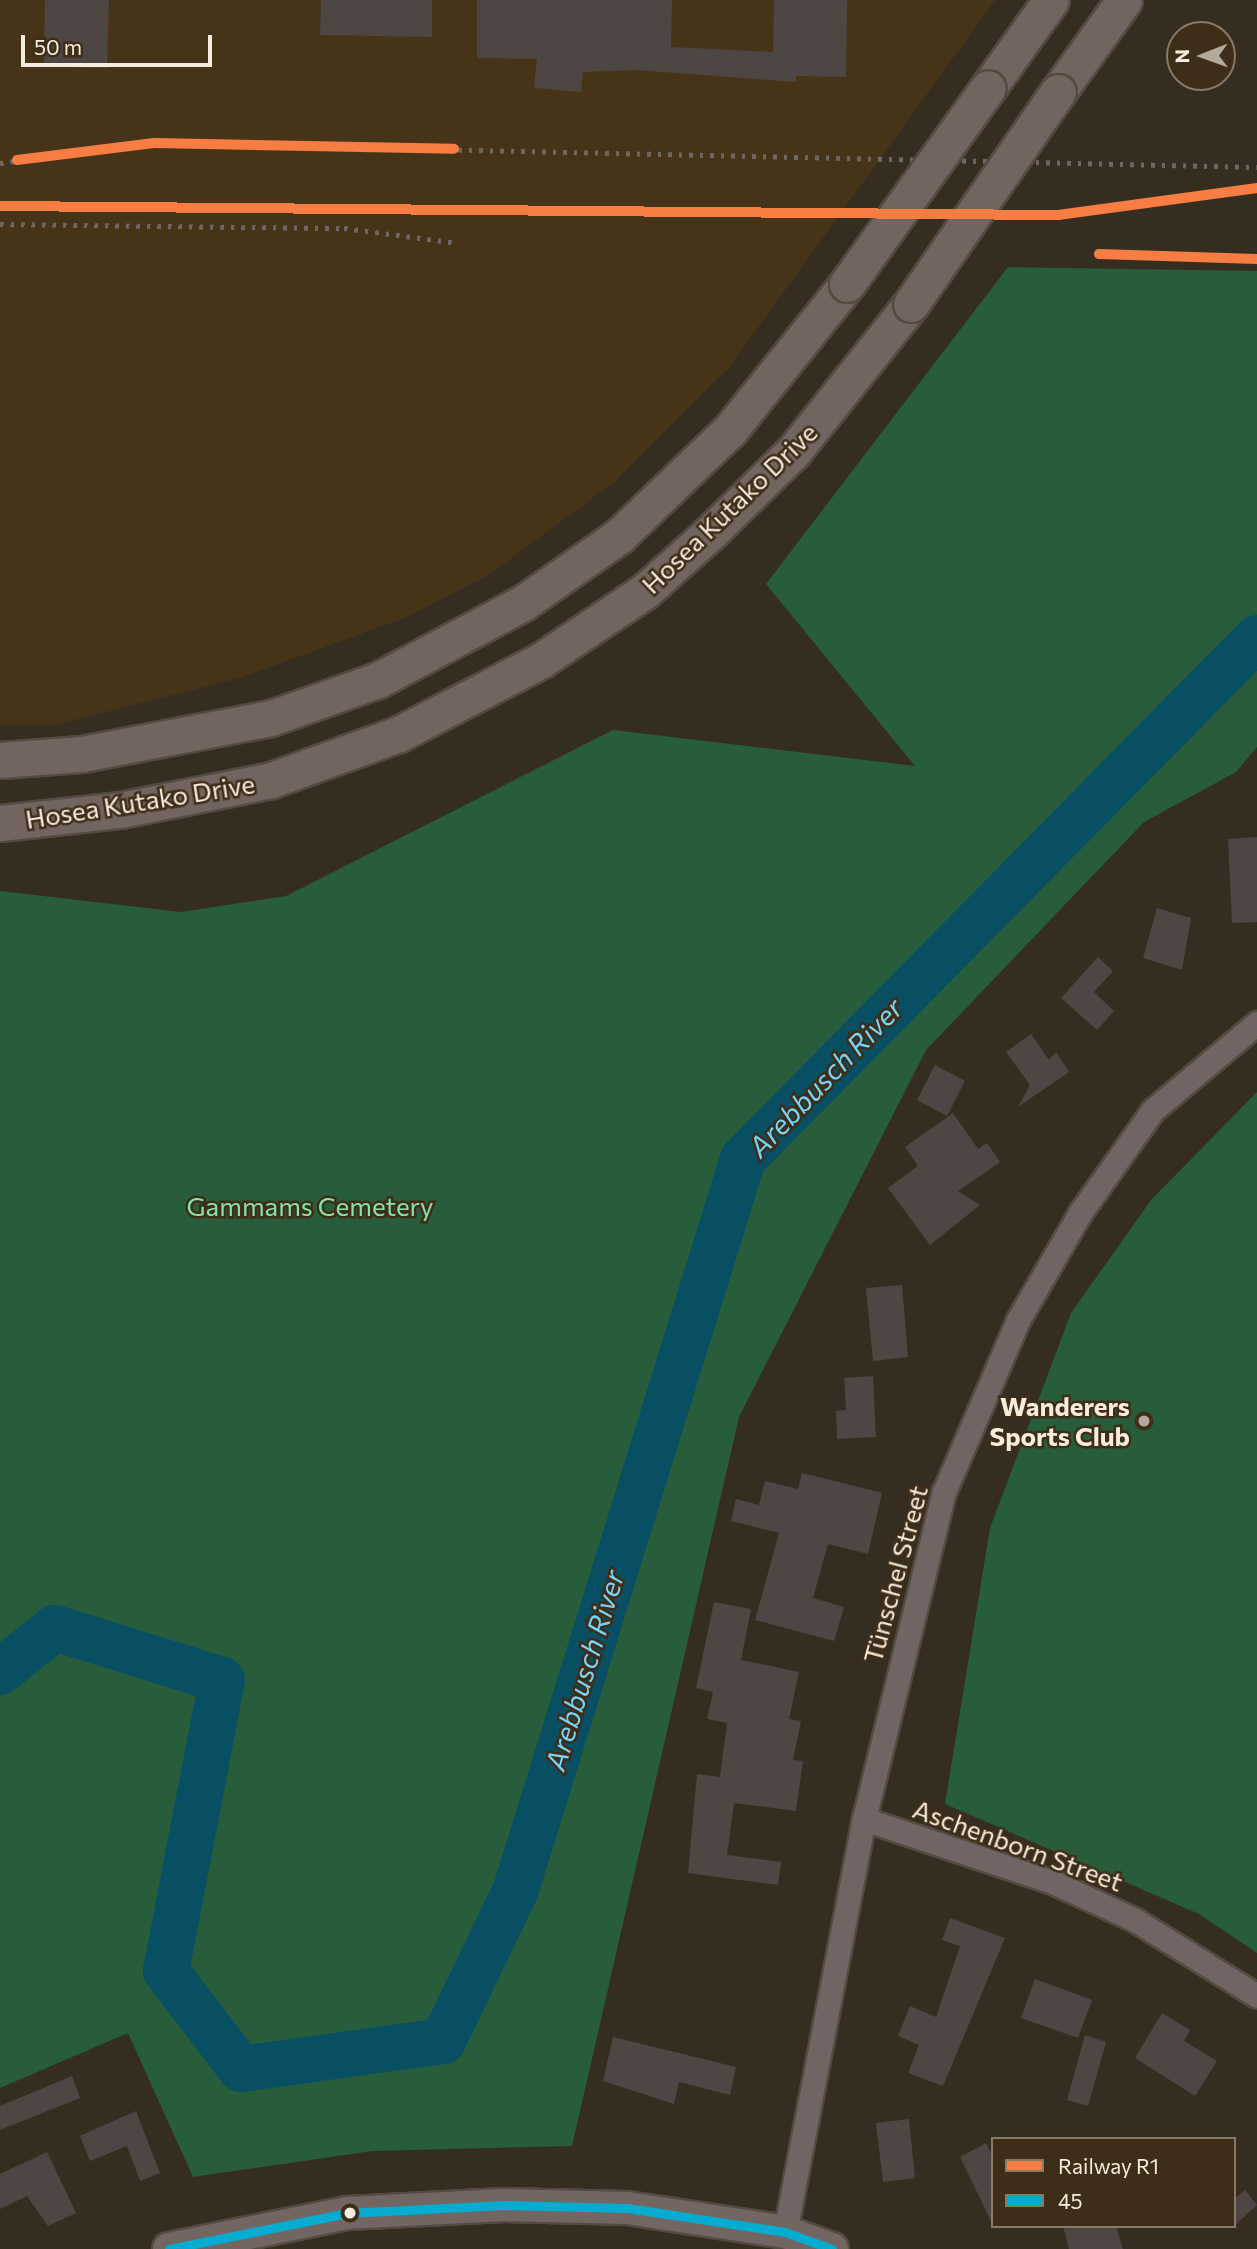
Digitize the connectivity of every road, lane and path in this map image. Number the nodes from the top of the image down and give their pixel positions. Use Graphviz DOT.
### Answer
graph roads {
  1 [pos="1051,0"];
  2 [pos="1125,0"];
  3 [pos="0,760"];
  4 [pos="0,823"];
  5 [pos="1257,1023"];
  6 [pos="864,1819"];
  7 [pos="1257,1996"];
  8 [pos="785,2232"];
  9 [pos="169,2249"];
  10 [pos="832,2249"];
  1 -- 3 [label="main road, Hosea Kutako Drive, bridge"];
  2 -- 4 [label="main road, Hosea Kutako Drive, bridge"];
  5 -- 6 [label="street, Tünschel Street"];
  6 -- 7 [label="street, Aschenborn Street"];
  6 -- 8 [label="street, Tünschel Street"];
  8 -- 9 [label="street"];
  8 -- 10 [label="street"];
}
